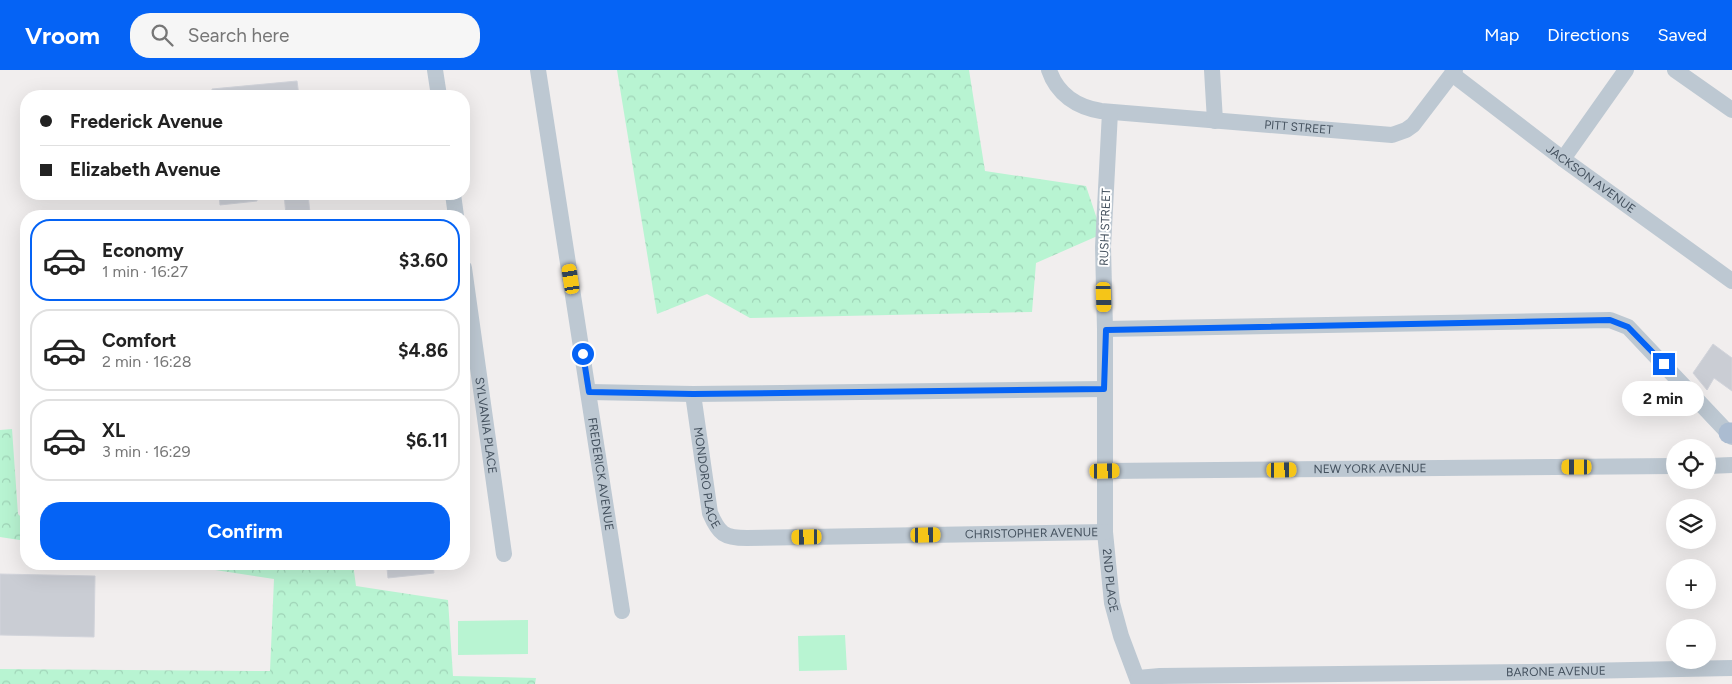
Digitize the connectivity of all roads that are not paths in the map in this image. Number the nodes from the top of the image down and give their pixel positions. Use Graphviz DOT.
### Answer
graph roads {
  1 [pos="435,70"];
  2 [pos="538,70"];
  3 [pos="1049,70"];
  4 [pos="1212,70"];
  5 [pos="1626,70"];
  6 [pos="1675,70"];
  7 [pos="1453,72"];
  8 [pos="438,90"];
  9 [pos="1732,110"];
  10 [pos="1110,112"];
  11 [pos="1215,121"];
  12 [pos="1563,159"];
  13 [pos="1732,281"];
  14 [pos="470,311"];
  15 [pos="1106,330"];
  16 [pos="1104,389"];
  17 [pos="589,392"];
  18 [pos="693,394"];
  19 [pos="1731,434"];
  20 [pos="1732,465"];
  21 [pos="1666,466"];
  22 [pos="1716,466"];
  23 [pos="1105,471"];
  24 [pos="1105,532"];
  25 [pos="747,538"];
  26 [pos="504,554"];
  27 [pos="622,611"];
  28 [pos="1732,668"];
  29 [pos="1530,678"];
  30 [pos="1138,681"];
  1 -- 8 [label="street"];
  2 -- 17 [label="street, FREDERICK AVENUE"];
  3 -- 10 [label="street, PITT STREET"];
  4 -- 11 [label="street"];
  5 -- 12 [label="street"];
  6 -- 9 [label="street"];
  7 -- 11 [label="street, PITT STREET"];
  7 -- 12 [label="street, JACKSON AVENUE"];
  10 -- 11 [label="street, PITT STREET"];
  10 -- 15 [label="street, RUSH STREET"];
  12 -- 13 [label="street, JACKSON AVENUE"];
  14 -- 26 [label="street, SYLVANIA PLACE"];
  15 -- 16 [label="street, RUSH STREET"];
  15 -- 19 [label="street"];
  16 -- 18 [label="street"];
  16 -- 23 [label="street, RUSH STREET"];
  17 -- 18 [label="street"];
  17 -- 27 [label="street, FREDERICK AVENUE"];
  18 -- 25 [label="street, MONDORO PLACE"];
  20 -- 22 [label="street"];
  21 -- 23 [label="street, NEW YORK AVENUE"];
  23 -- 24 [label="street, 2ND PLACE"];
  24 -- 25 [label="street, CHRISTOPHER AVENUE"];
  24 -- 30 [label="street, 2ND PLACE"];
  28 -- 29 [label="street, BARONE AVENUE"];
  29 -- 30 [label="street, BARONE AVENUE"];
}
